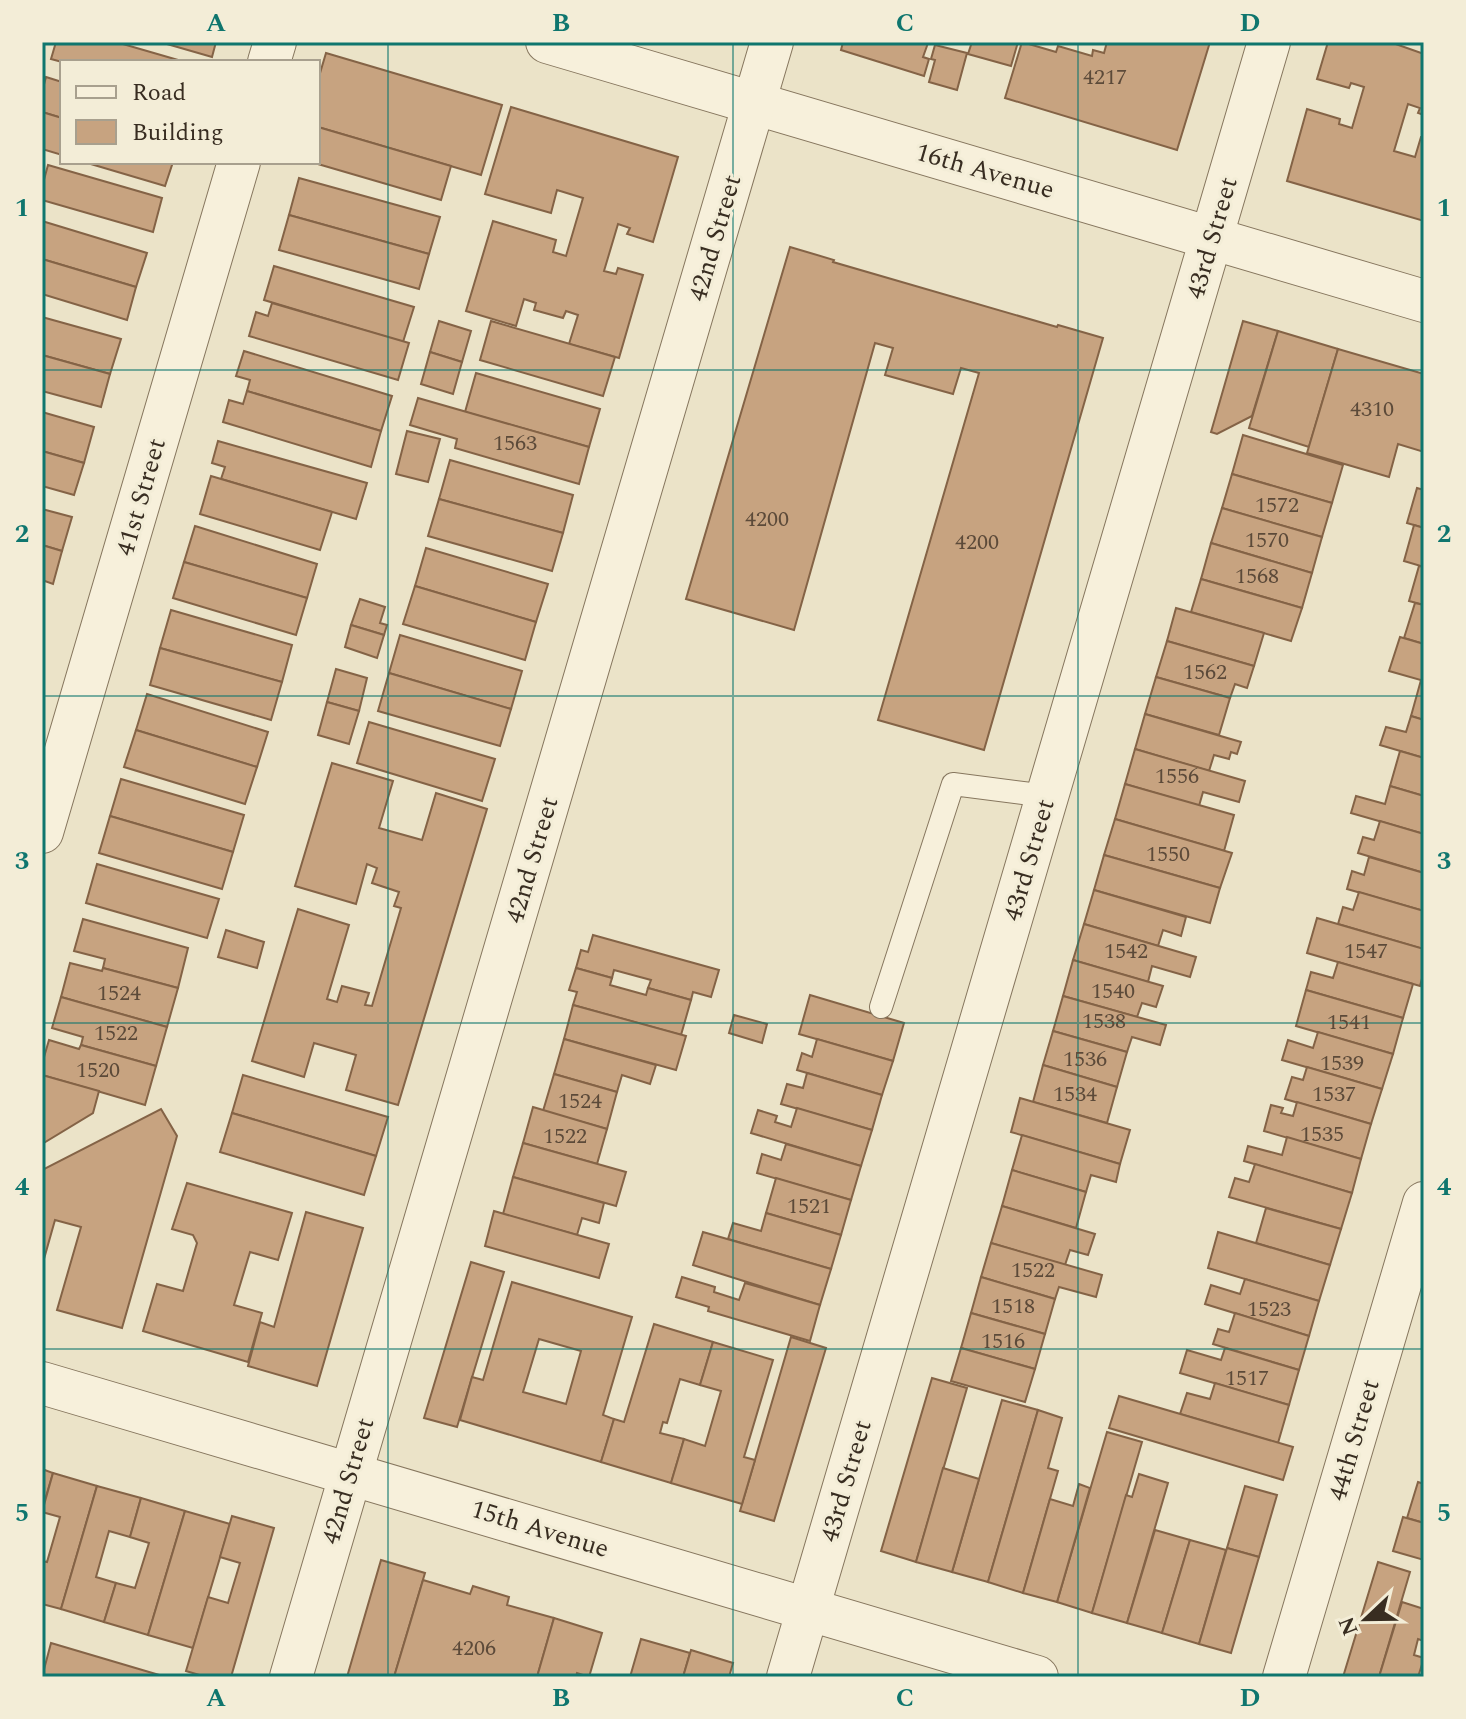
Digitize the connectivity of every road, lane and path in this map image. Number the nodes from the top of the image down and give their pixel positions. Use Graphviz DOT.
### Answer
graph roads {
  1 [pos="547,42"];
  2 [pos="772,42"];
  3 [pos="1269,42"];
  4 [pos="754,103"];
  5 [pos="238,164"];
  6 [pos="1212,238"];
  7 [pos="1424,301"];
  8 [pos="1047,796"];
  9 [pos="42,832"];
  10 [pos="881,1007"];
  11 [pos="1424,1203"];
  12 [pos="42,1383"];
  13 [pos="351,1473"];
  14 [pos="808,1609"];
  15 [pos="291,1677"];
  16 [pos="788,1677"];
  17 [pos="1037,1677"];
  18 [pos="1284,1677"];
  1 -- 4 [label="street, 16th Avenue"];
  2 -- 4 [label="street, 42nd Street"];
  3 -- 6 [label="street, 43rd Street"];
  4 -- 6 [label="street, 16th Avenue"];
  4 -- 13 [label="street, 42nd Street"];
  5 -- 9 [label="street, 41st Street"];
  6 -- 7 [label="street, 16th Avenue"];
  6 -- 8 [label="street, 43rd Street"];
  8 -- 10 [label="lane"];
  8 -- 14 [label="street, 43rd Street"];
  11 -- 18 [label="street, 44th Street"];
  12 -- 13 [label="street, 15th Avenue"];
  13 -- 14 [label="street, 15th Avenue"];
  13 -- 15 [label="street, 42nd Street"];
  14 -- 16 [label="street, 43rd Street"];
  14 -- 17 [label="street, 15th Avenue"];
}
